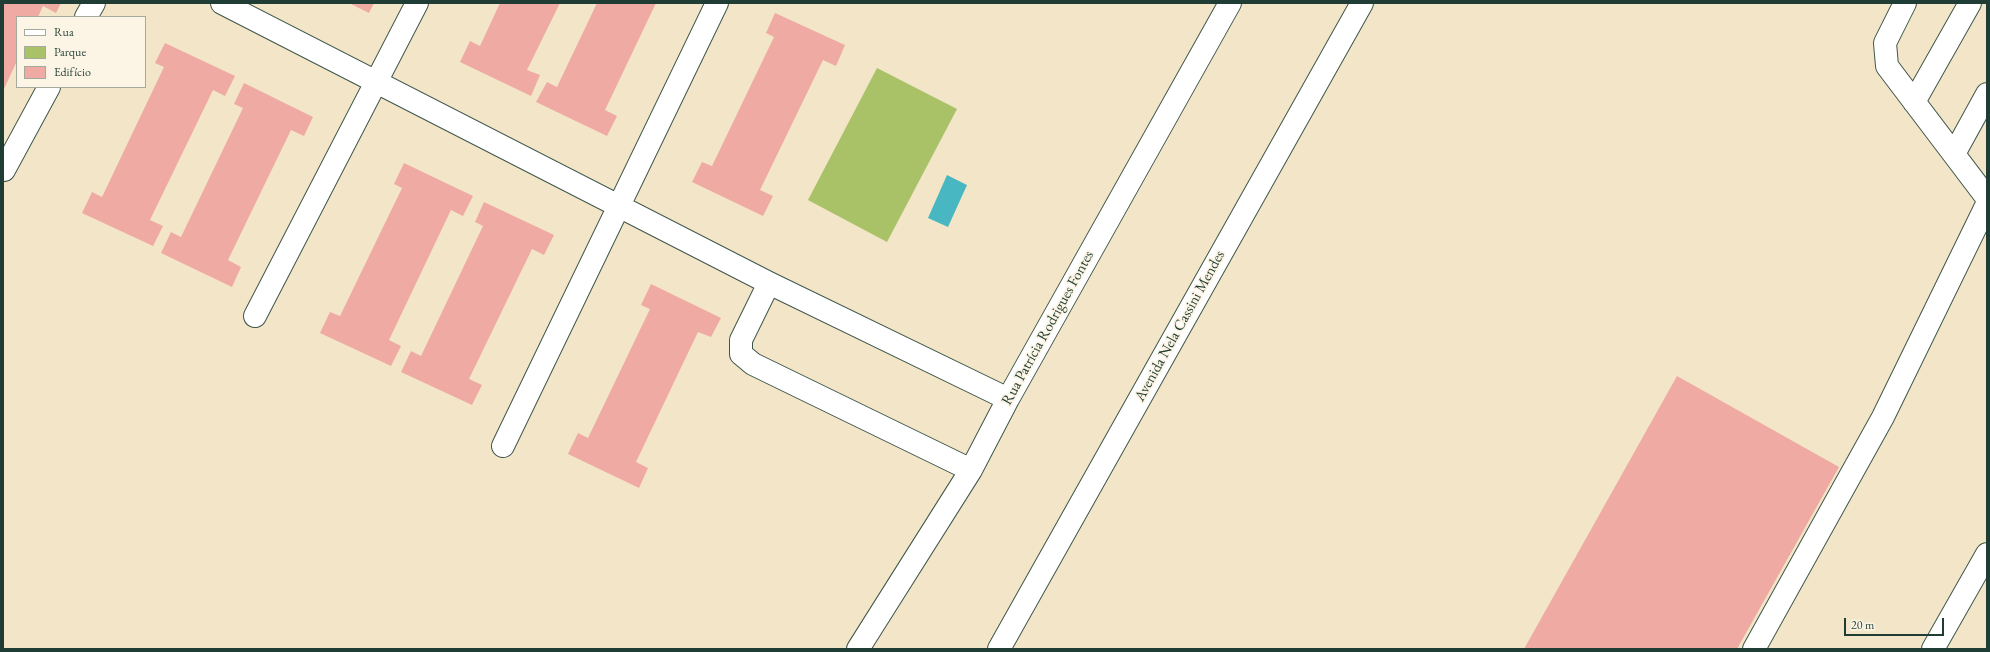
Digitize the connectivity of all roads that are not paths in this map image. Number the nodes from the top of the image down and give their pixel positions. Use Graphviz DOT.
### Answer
graph roads {
  1 [pos="94,3"];
  2 [pos="222,3"];
  3 [pos="417,3"];
  4 [pos="716,3"];
  5 [pos="1230,3"];
  6 [pos="1362,3"];
  7 [pos="1905,3"];
  8 [pos="1970,3"];
  9 [pos="87,16"];
  10 [pos="376,81"];
  11 [pos="48,88"];
  12 [pos="1987,94"];
  13 [pos="1914,102"];
  14 [pos="1954,154"];
  15 [pos="4,170"];
  16 [pos="1987,198"];
  17 [pos="1987,204"];
  18 [pos="619,206"];
  19 [pos="769,283"];
  20 [pos="255,316"];
  21 [pos="1008,399"];
  22 [pos="503,446"];
  23 [pos="971,470"];
  24 [pos="1987,554"];
  25 [pos="858,649"];
  26 [pos="999,649"];
  27 [pos="1754,649"];
  28 [pos="1933,649"];
  1 -- 9 [label="street"];
  2 -- 10 [label="street"];
  3 -- 10 [label="street"];
  4 -- 18 [label="street"];
  5 -- 21 [label="street, Rua Patrícia Rodrigues Fontes"];
  6 -- 26 [label="street, Avenida Nela Cassini Mendes"];
  7 -- 13 [label="street"];
  8 -- 13 [label="street"];
  10 -- 18 [label="street"];
  10 -- 20 [label="street"];
  11 -- 15 [label="street"];
  12 -- 14 [label="street"];
  13 -- 14 [label="street"];
  14 -- 16 [label="street"];
  17 -- 27 [label="street"];
  18 -- 19 [label="street"];
  18 -- 22 [label="street"];
  19 -- 21 [label="street"];
  19 -- 23 [label="street"];
  21 -- 23 [label="street, Rua Patrícia Rodrigues Fontes"];
  23 -- 25 [label="street, Rua Patrícia Rodrigues Fontes"];
  24 -- 28 [label="street"];
}
